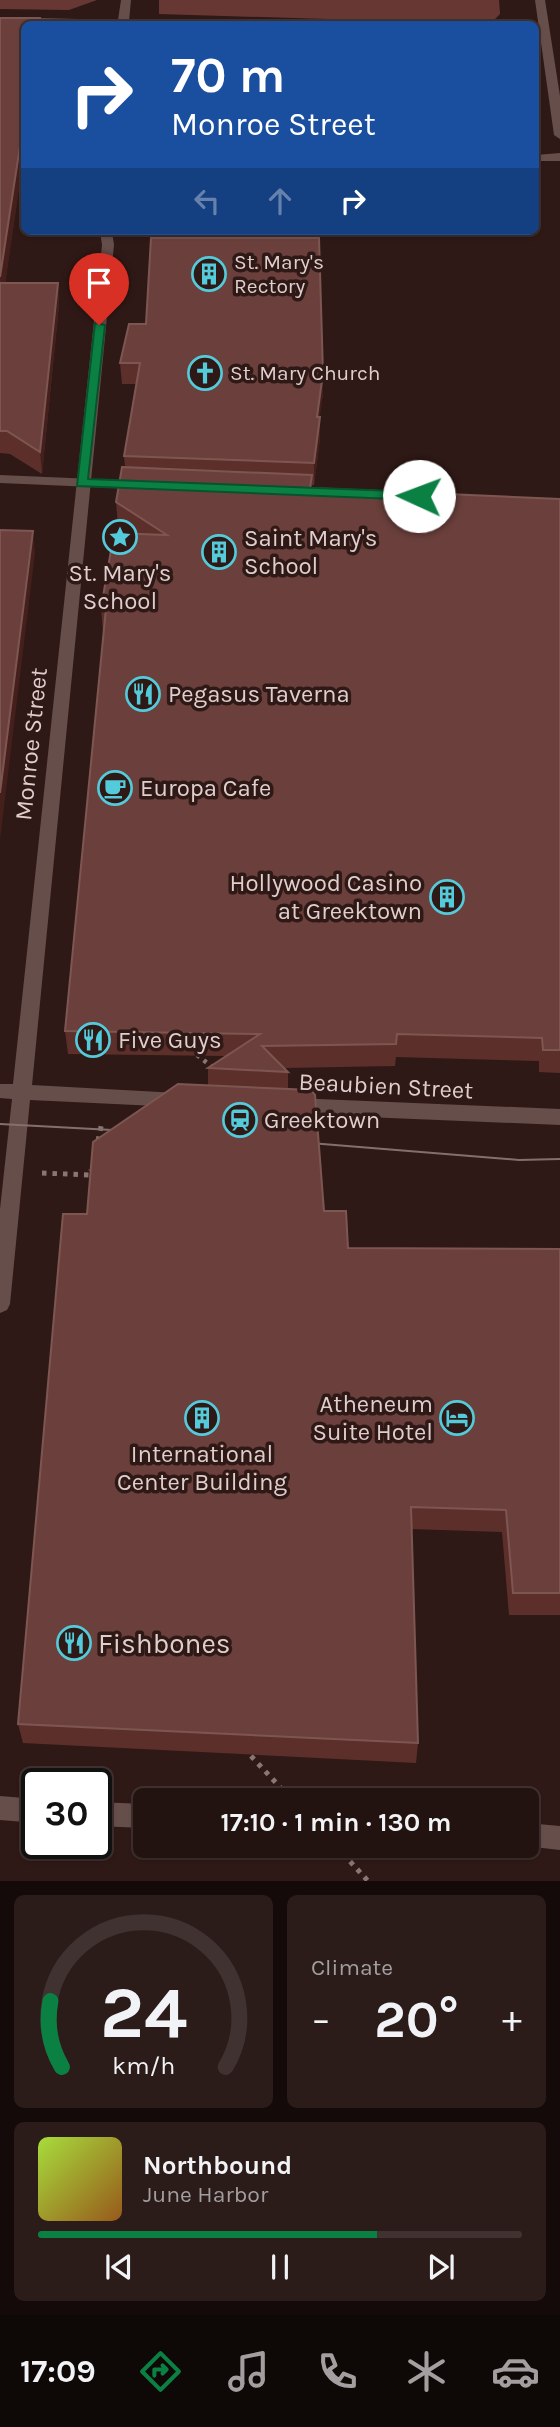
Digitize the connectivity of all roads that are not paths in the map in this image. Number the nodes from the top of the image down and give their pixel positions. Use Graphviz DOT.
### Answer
graph roads {
  1 [pos="125,0"];
  2 [pos="540,0"];
  3 [pos="0,20"];
  4 [pos="31,21"];
  5 [pos="123,21"];
  6 [pos="541,38"];
  7 [pos="560,38"];
  8 [pos="555,71"];
  9 [pos="560,135"];
  10 [pos="539,158"];
  11 [pos="560,158"];
  12 [pos="107,235"];
  13 [pos="0,478"];
  14 [pos="82,483"];
  15 [pos="162,486"];
  16 [pos="10,1091"];
  17 [pos="203,1101"];
  18 [pos="270,1105"];
  19 [pos="560,1117"];
  20 [pos="0,1304"];
  21 [pos="0,1808"];
  22 [pos="21,1810"];
  23 [pos="112,1815"];
  24 [pos="133,1816"];
  25 [pos="539,1836"];
  26 [pos="560,1838"];
  1 -- 5 [label="street"];
  2 -- 6 [label="street"];
  3 -- 4 [label="street"];
  6 -- 7 [label="street"];
  6 -- 8 [label="street"];
  8 -- 9 [label="street"];
  10 -- 11 [label="street"];
  12 -- 14 [label="street, Monroe Street"];
  13 -- 14 [label="street"];
  14 -- 15 [label="street"];
  14 -- 16 [label="street, Monroe Street"];
  16 -- 17 [label="street"];
  16 -- 20 [label="street, Monroe Street"];
  18 -- 19 [label="street, Beaubien Street"];
  21 -- 22 [label="street"];
  23 -- 24 [label="street"];
  25 -- 26 [label="street"];
}
